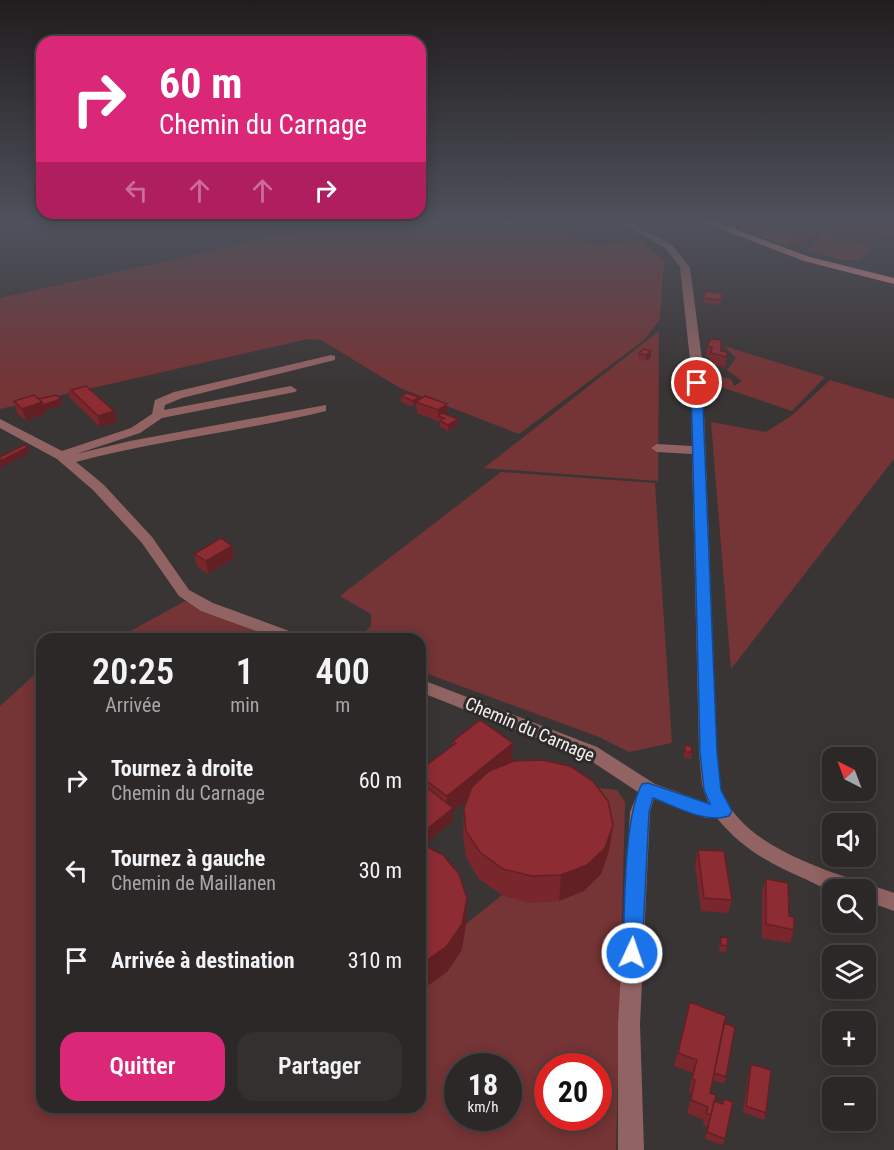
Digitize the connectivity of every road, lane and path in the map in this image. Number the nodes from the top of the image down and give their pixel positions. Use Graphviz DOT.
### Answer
graph roads {
  1 [pos="686,276"];
  2 [pos="873,276"];
  3 [pos="894,281"];
  4 [pos="331,358"];
  5 [pos="291,390"];
  6 [pos="322,408"];
  7 [pos="158,415"];
  8 [pos="0,423"];
  9 [pos="657,448"];
  10 [pos="699,450"];
  11 [pos="65,458"];
  12 [pos="278,633"];
  13 [pos="426,687"];
  14 [pos="648,789"];
  15 [pos="723,811"];
  16 [pos="829,879"];
  17 [pos="876,896"];
  18 [pos="894,902"];
  19 [pos="632,1150"];
  1 -- 10 [label="street"];
  2 -- 3 [label="main road"];
  4 -- 7 [label="street"];
  5 -- 7 [label="street"];
  6 -- 11 [label="street"];
  7 -- 11 [label="street"];
  8 -- 11 [label="street"];
  9 -- 10 [label="street"];
  10 -- 15 [label="street"];
  11 -- 12 [label="street"];
  13 -- 14 [label="street, Chemin du Carnage"];
  14 -- 15 [label="street, Chemin du Carnage"];
  14 -- 19 [label="street"];
  15 -- 16 [label="street"];
  17 -- 18 [label="street"];
}
